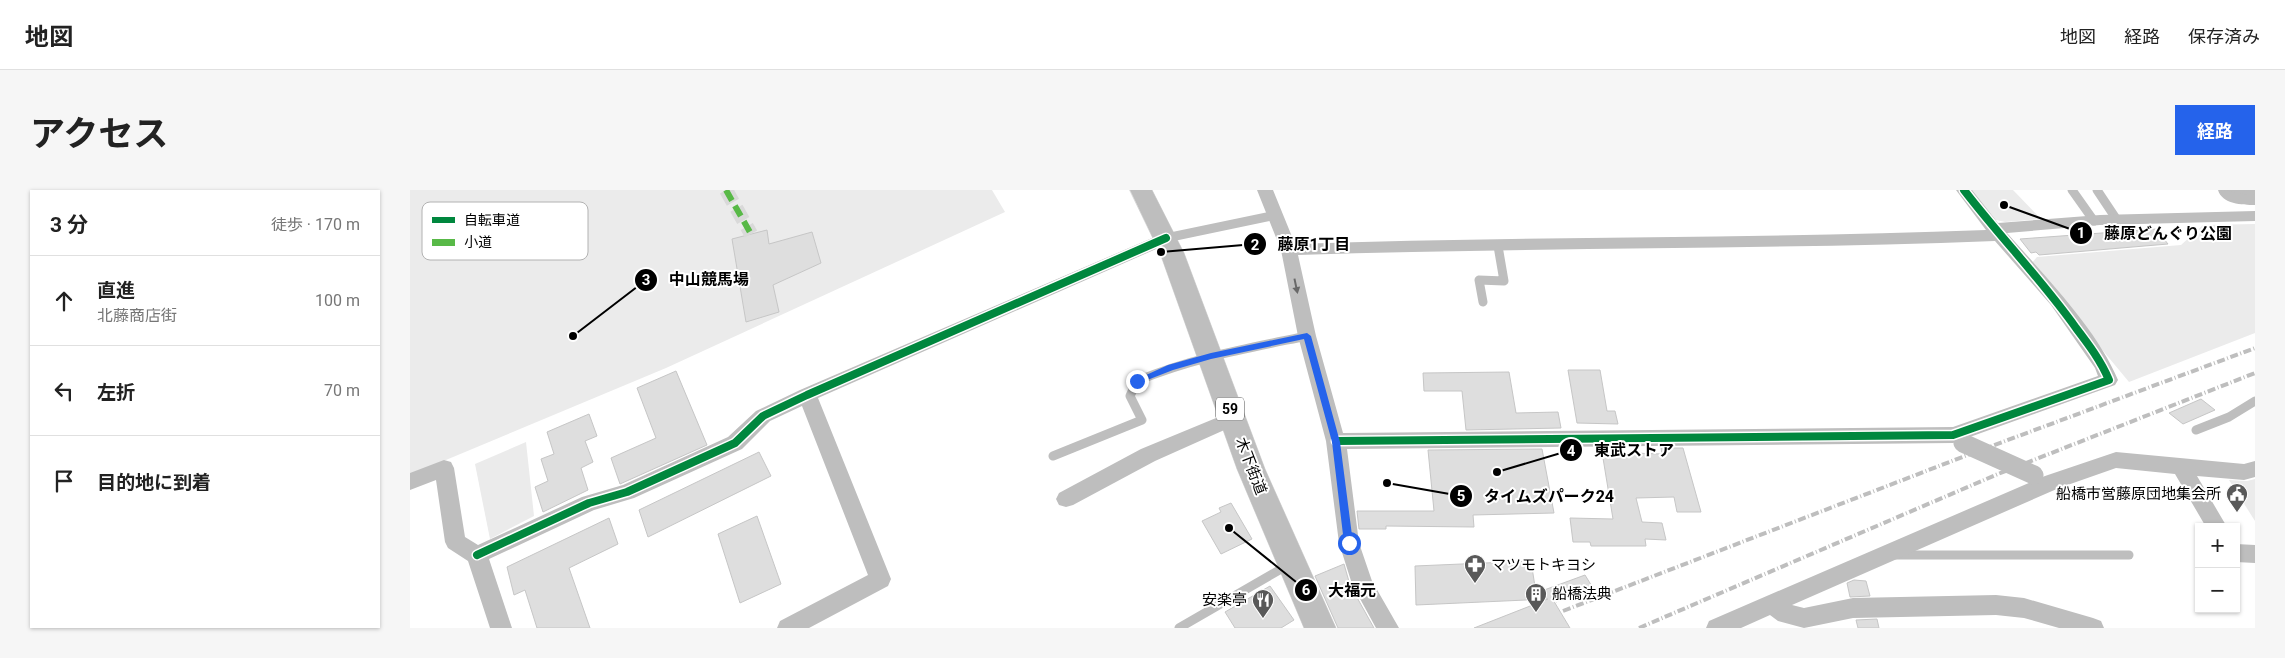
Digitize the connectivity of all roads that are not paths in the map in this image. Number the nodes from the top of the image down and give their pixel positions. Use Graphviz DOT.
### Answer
graph roads {
  1 [pos="1141,190"];
  2 [pos="1265,190"];
  3 [pos="1964,190"];
  4 [pos="2072,190"];
  5 [pos="2097,190"];
  6 [pos="2224,190"];
  7 [pos="2255,194"];
  8 [pos="2255,200"];
  9 [pos="1276,215"];
  10 [pos="2255,216"];
  11 [pos="2117,220"];
  12 [pos="2094,221"];
  13 [pos="1997,232"];
  14 [pos="1166,238"];
  15 [pos="1498,246"];
  16 [pos="1289,250"];
  17 [pos="1483,302"];
  18 [pos="1307,336"];
  19 [pos="1211,356"];
  20 [pos="807,395"];
  21 [pos="2255,401"];
  22 [pos="1233,418"];
  23 [pos="2196,430"];
  24 [pos="1958,439"];
  25 [pos="1336,442"];
  26 [pos="1053,456"];
  27 [pos="2181,467"];
  28 [pos="2255,469"];
  29 [pos="2043,479"];
  30 [pos="410,482"];
  31 [pos="1066,499"];
  32 [pos="2215,523"];
  33 [pos="2240,553"];
  34 [pos="2255,554"];
  35 [pos="477,555"];
  36 [pos="2129,555"];
  37 [pos="1880,556"];
  38 [pos="1290,563"];
  39 [pos="1772,604"];
  40 [pos="501,628"];
  41 [pos="788,628"];
  42 [pos="1179,628"];
  43 [pos="1320,628"];
  44 [pos="1388,628"];
  45 [pos="1717,628"];
  46 [pos="2093,628"];
  1 -- 14 [label="main road, 木下街道 / 59"];
  2 -- 9 [label="street"];
  3 -- 13 [label="street"];
  4 -- 12 [label="lane"];
  5 -- 11 [label="lane"];
  6 -- 7 [label="lane"];
  6 -- 8 [label="street"];
  9 -- 14 [label="lane"];
  9 -- 16 [label="street"];
  10 -- 11 [label="street"];
  11 -- 12 [label="street"];
  12 -- 13 [label="street"];
  13 -- 15 [label="street"];
  13 -- 24 [label="street"];
  14 -- 19 [label="main road, 木下街道 / 59"];
  14 -- 20 [label="street"];
  15 -- 16 [label="street"];
  15 -- 17 [label="lane"];
  16 -- 18 [label="street, one-way"];
  18 -- 19 [label="lane"];
  18 -- 25 [label="street"];
  19 -- 22 [label="main road, 木下街道 / 59"];
  19 -- 26 [label="lane"];
  20 -- 35 [label="street"];
  20 -- 41 [label="street"];
  21 -- 23 [label="lane"];
  22 -- 31 [label="street"];
  22 -- 38 [label="main road, 木下街道 / 59"];
  24 -- 25 [label="street"];
  24 -- 29 [label="street, bridge"];
  25 -- 44 [label="street"];
  27 -- 28 [label="street"];
  27 -- 29 [label="street"];
  27 -- 32 [label="street"];
  29 -- 37 [label="street"];
  30 -- 35 [label="street"];
  33 -- 34 [label="street"];
  35 -- 40 [label="street"];
  36 -- 37 [label="lane"];
  37 -- 39 [label="street"];
  38 -- 42 [label="lane"];
  38 -- 43 [label="main road, 木下街道 / 59"];
  39 -- 45 [label="street"];
  39 -- 46 [label="street"];
}
